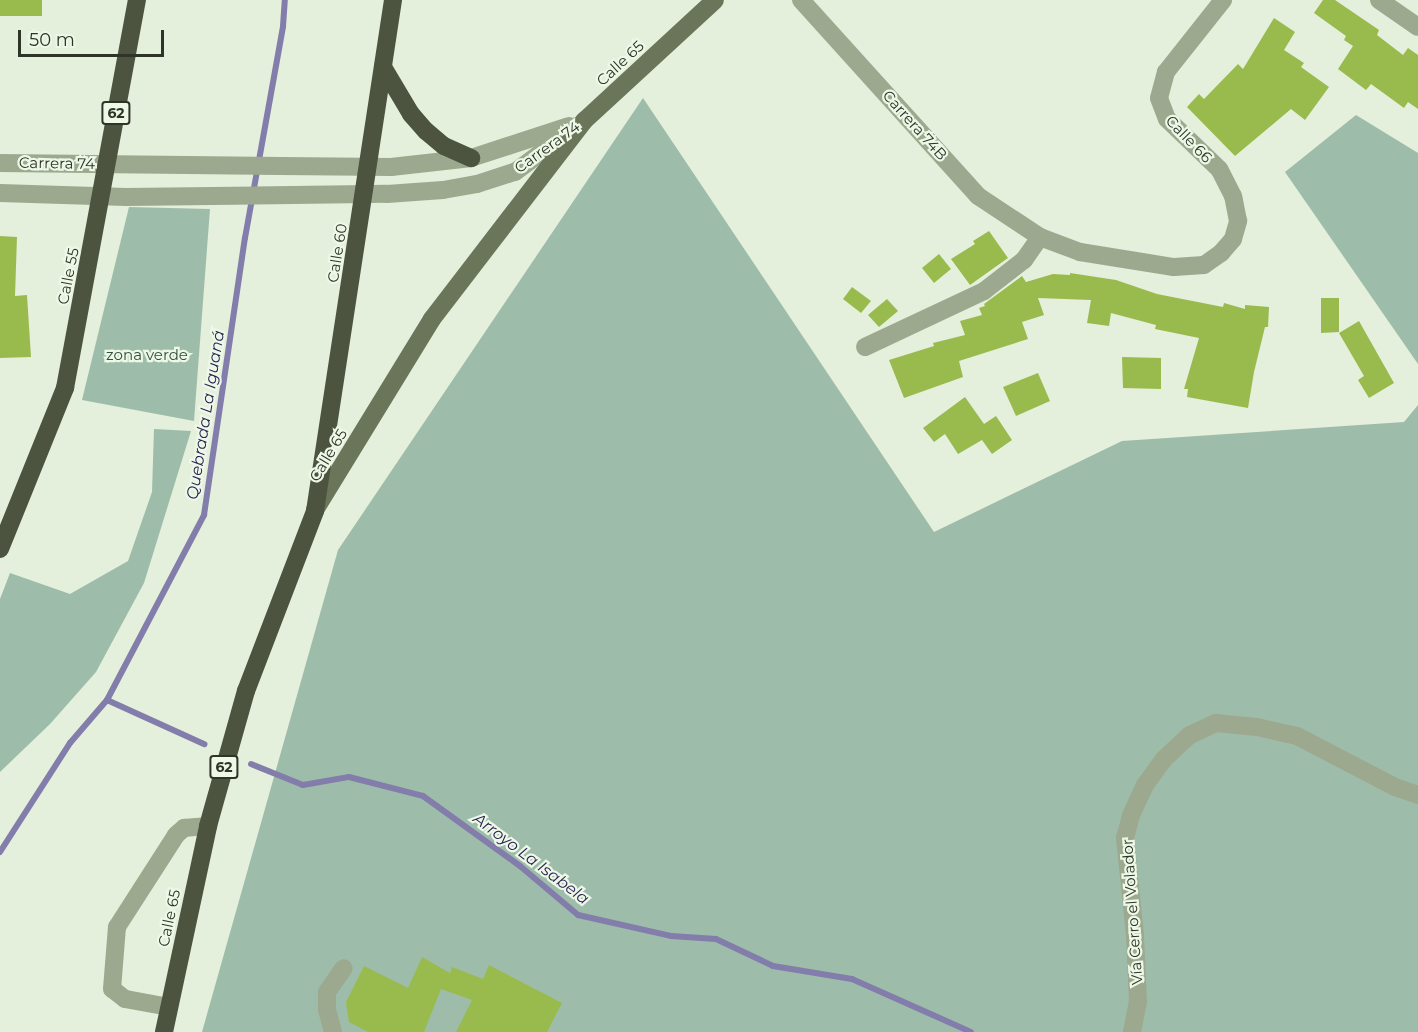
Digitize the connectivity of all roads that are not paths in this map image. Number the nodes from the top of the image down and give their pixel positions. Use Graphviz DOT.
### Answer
graph roads {
  1 [pos="137,0"];
  2 [pos="393,0"];
  3 [pos="716,0"];
  4 [pos="801,0"];
  5 [pos="1223,0"];
  6 [pos="1379,0"];
  7 [pos="1418,27"];
  8 [pos="383,66"];
  9 [pos="584,121"];
  10 [pos="471,158"];
  11 [pos="0,163"];
  12 [pos="107,164"];
  13 [pos="368,166"];
  14 [pos="0,193"];
  15 [pos="364,194"];
  16 [pos="101,196"];
  17 [pos="1040,237"];
  18 [pos="1221,253"];
  19 [pos="865,347"];
  20 [pos="315,511"];
  21 [pos="0,549"];
  22 [pos="1418,795"];
  23 [pos="207,826"];
  24 [pos="344,968"];
  25 [pos="169,1006"];
  26 [pos="164,1032"];
  27 [pos="333,1032"];
  28 [pos="1132,1032"];
  1 -- 12 [label="highway, Calle 55 / 62"];
  2 -- 8 [label="highway, Calle 60 / 62"];
  3 -- 9 [label="main road, Calle 65"];
  4 -- 17 [label="street, Carrera 74B"];
  5 -- 18 [label="street, Calle 66"];
  6 -- 7 [label="street"];
  8 -- 10 [label="highway"];
  8 -- 13 [label="highway, Calle 60 / 62"];
  9 -- 10 [label="street, Carrera 74"];
  9 -- 15 [label="street, Carrera 74"];
  9 -- 20 [label="main road, Calle 65"];
  10 -- 13 [label="street, Carrera 74"];
  11 -- 12 [label="street, Carrera 74"];
  12 -- 13 [label="street, Carrera 74"];
  12 -- 16 [label="highway, Calle 55 / 62"];
  13 -- 15 [label="highway, Calle 60 / 62"];
  14 -- 16 [label="street, Carrera 74"];
  15 -- 16 [label="street, Carrera 74"];
  15 -- 20 [label="highway, Calle 60 / 62"];
  16 -- 21 [label="highway, Calle 55 / 62"];
  17 -- 18 [label="street, Carrera 74B"];
  17 -- 19 [label="street"];
  20 -- 23 [label="highway, Calle 65 / 62"];
  22 -- 28 [label="street, Vía Cerro el Volador"];
  23 -- 25 [label="highway, Calle 65 / 62"];
  23 -- 25 [label="street"];
  24 -- 27 [label="street"];
  25 -- 26 [label="highway, Calle 65 / 62"];
}
